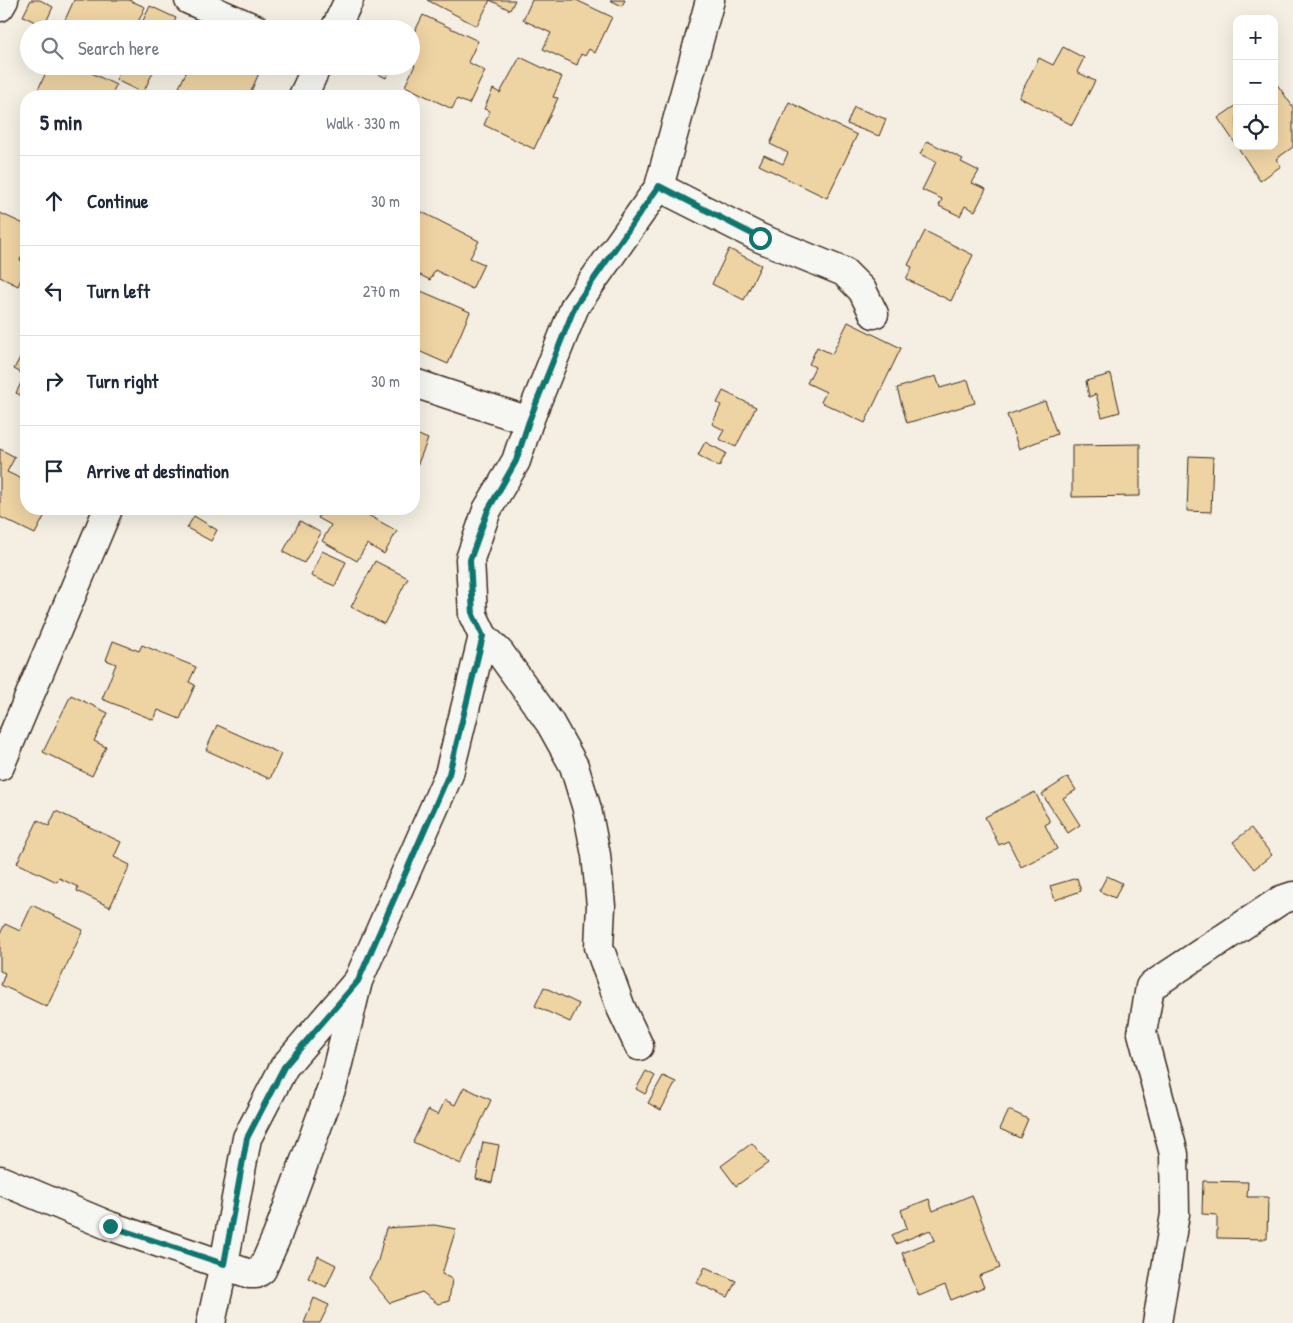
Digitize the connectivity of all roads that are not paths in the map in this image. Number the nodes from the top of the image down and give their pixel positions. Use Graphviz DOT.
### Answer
graph roads {
  1 [pos="4,0"];
  2 [pos="189,0"];
  3 [pos="349,0"];
  4 [pos="710,0"];
  5 [pos="0,7"];
  6 [pos="235,20"];
  7 [pos="339,20"];
  8 [pos="312,75"];
  9 [pos="305,90"];
  10 [pos="659,186"];
  11 [pos="874,314"];
  12 [pos="420,385"];
  13 [pos="529,421"];
  14 [pos="105,515"];
  15 [pos="483,636"];
  16 [pos="0,766"];
  17 [pos="1293,896"];
  18 [pos="358,981"];
  19 [pos="639,1046"];
  20 [pos="1,1186"];
  21 [pos="224,1264"];
  22 [pos="210,1323"];
  23 [pos="1157,1323"];
  1 -- 5 [label="street"];
  2 -- 6 [label="street"];
  3 -- 7 [label="street"];
  4 -- 10 [label="street"];
  8 -- 9 [label="street"];
  10 -- 11 [label="street"];
  10 -- 13 [label="street"];
  12 -- 13 [label="street"];
  13 -- 15 [label="street"];
  14 -- 16 [label="street"];
  15 -- 18 [label="street"];
  15 -- 19 [label="street"];
  17 -- 23 [label="street"];
  18 -- 21 [label="street"];
  18 -- 21 [label="street"];
  20 -- 21 [label="street"];
  21 -- 22 [label="street"];
}
